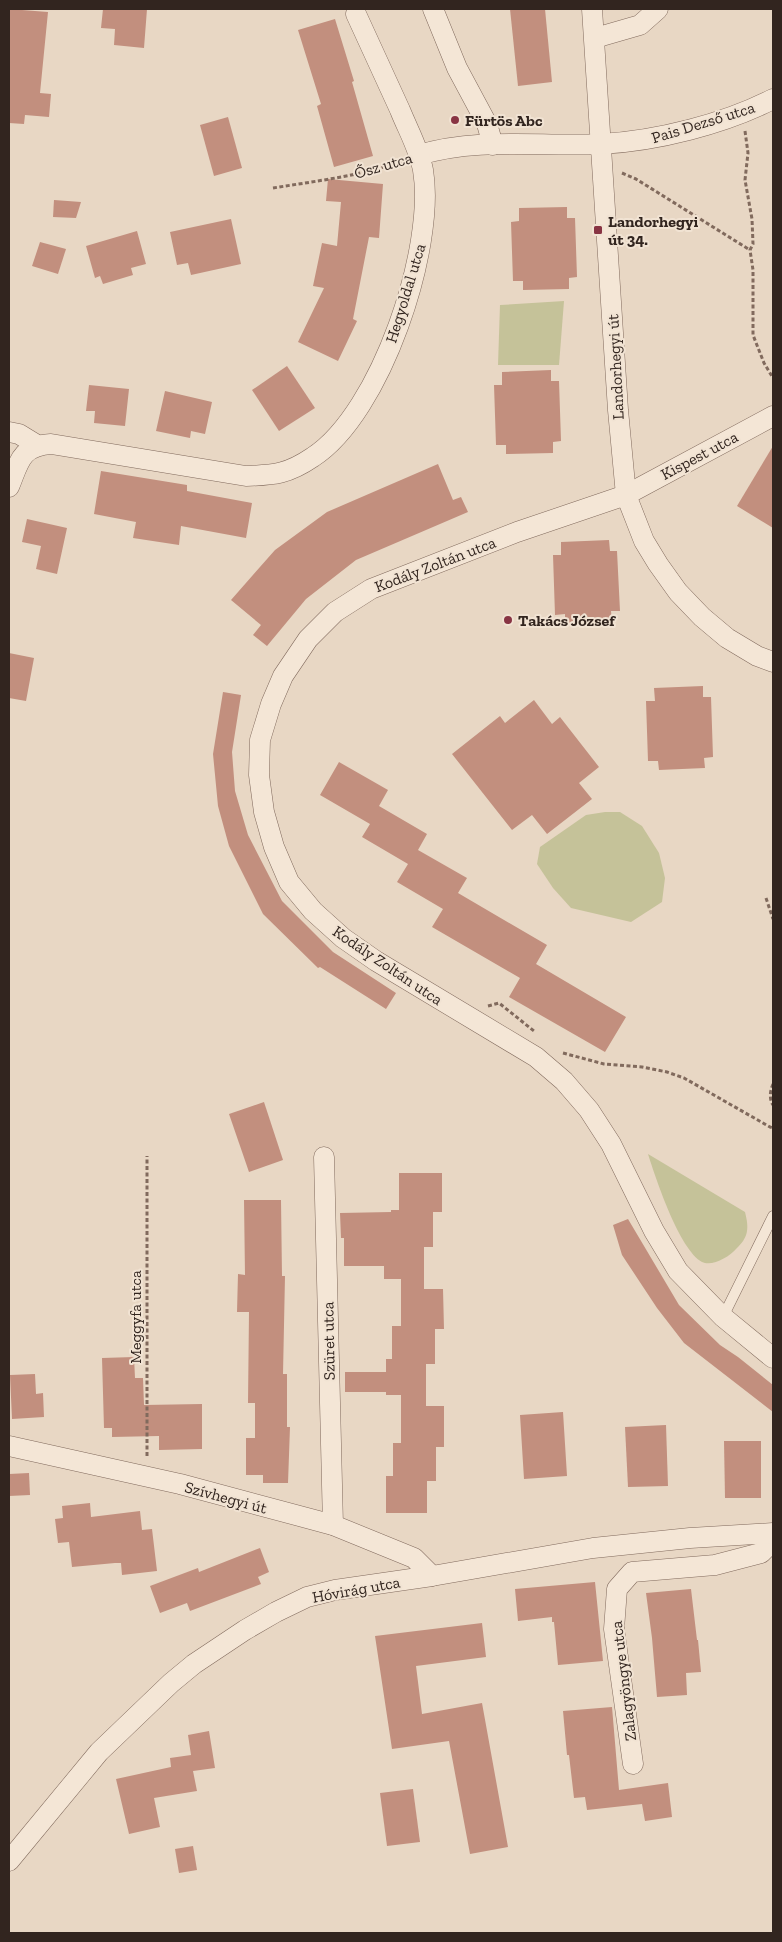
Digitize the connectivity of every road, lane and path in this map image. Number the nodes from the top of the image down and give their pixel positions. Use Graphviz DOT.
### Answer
graph roads {
  1 [pos="433,9"];
  2 [pos="592,9"];
  3 [pos="658,9"];
  4 [pos="356,14"];
  5 [pos="639,17"];
  6 [pos="595,38"];
  7 [pos="773,99"];
  8 [pos="742,112"];
  9 [pos="602,144"];
  10 [pos="493,145"];
  11 [pos="419,155"];
  12 [pos="604,174"];
  13 [pos="273,188"];
  14 [pos="750,250"];
  15 [pos="773,378"];
  16 [pos="773,416"];
  17 [pos="9,432"];
  18 [pos="37,445"];
  19 [pos="9,487"];
  20 [pos="626,494"];
  21 [pos="773,662"];
  22 [pos="766,898"];
  23 [pos="773,919"];
  24 [pos="462,1013"];
  25 [pos="538,1034"];
  26 [pos="561,1052"];
  27 [pos="773,1084"];
  28 [pos="773,1105"];
  29 [pos="773,1128"];
  30 [pos="147,1156"];
  31 [pos="324,1157"];
  32 [pos="773,1216"];
  33 [pos="723,1317"];
  34 [pos="773,1358"];
  35 [pos="9,1446"];
  36 [pos="147,1477"];
  37 [pos="333,1525"];
  38 [pos="773,1533"];
  39 [pos="773,1541"];
  40 [pos="432,1576"];
  41 [pos="633,1764"];
  42 [pos="9,1861"];
  1 -- 10 [label="street"];
  2 -- 6 [label="street, Landorhegyi út"];
  3 -- 5 [label="street"];
  4 -- 11 [label="street, Hegyoldal utca"];
  5 -- 6 [label="street"];
  6 -- 9 [label="street, Landorhegyi út"];
  7 -- 8 [label="street, Pais Dezső utca"];
  8 -- 9 [label="street, Pais Dezső utca"];
  8 -- 14 [label="path"];
  9 -- 10 [label="street, Ősz utca"];
  9 -- 12 [label="street, Landorhegyi út"];
  10 -- 11 [label="street, Ősz utca"];
  11 -- 13 [label="path, Ősz utca"];
  11 -- 18 [label="street, Hegyoldal utca"];
  12 -- 14 [label="path"];
  12 -- 20 [label="street, Landorhegyi út"];
  14 -- 15 [label="path"];
  16 -- 20 [label="street, Kispest utca"];
  17 -- 18 [label="street, Hegyoldal utca"];
  18 -- 19 [label="street"];
  20 -- 21 [label="street, Landorhegyi út"];
  20 -- 24 [label="street, Kodály Zoltán utca"];
  22 -- 23 [label="path"];
  24 -- 25 [label="path"];
  24 -- 33 [label="street, Kodály Zoltán utca"];
  26 -- 29 [label="path"];
  27 -- 28 [label="path"];
  30 -- 36 [label="path, Meggyfa utca"];
  31 -- 37 [label="street, Szüret utca"];
  32 -- 33 [label="lane"];
  33 -- 34 [label="street, Kodály Zoltán utca"];
  35 -- 36 [label="street, Szívhegyi út"];
  36 -- 37 [label="street, Szívhegyi út"];
  37 -- 40 [label="street, Szívhegyi út"];
  38 -- 40 [label="street, Hóvirág utca"];
  39 -- 41 [label="street, Zalagyöngye utca"];
  40 -- 42 [label="street, Hóvirág utca"];
}
